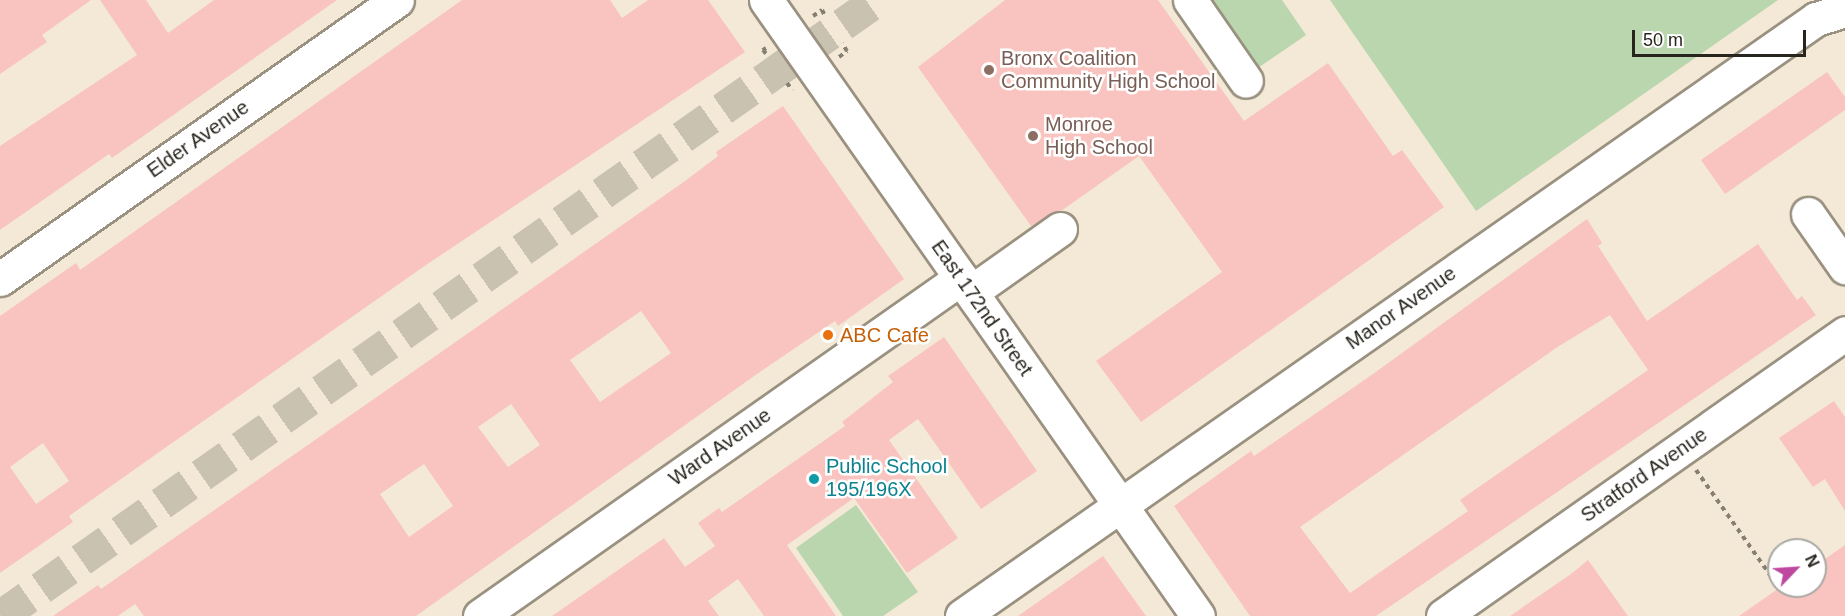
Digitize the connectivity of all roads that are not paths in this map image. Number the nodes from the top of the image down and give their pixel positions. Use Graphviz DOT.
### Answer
graph roads {
  1 [pos="397,0"];
  2 [pos="766,0"];
  3 [pos="1190,0"];
  4 [pos="1845,10"];
  5 [pos="1246,81"];
  6 [pos="1808,214"];
  7 [pos="1060,229"];
  8 [pos="1845,267"];
  9 [pos="0,279"];
  10 [pos="966,285"];
  11 [pos="1845,333"];
  12 [pos="1120,505"];
  13 [pos="480,616"];
  14 [pos="962,616"];
  15 [pos="1198,616"];
  16 [pos="1443,616"];
  1 -- 9 [label="street, Elder Avenue"];
  2 -- 10 [label="street, East 172nd Street"];
  3 -- 5 [label="street"];
  4 -- 12 [label="street, Manor Avenue"];
  6 -- 8 [label="street"];
  7 -- 10 [label="street, Ward Avenue"];
  10 -- 12 [label="street, East 172nd Street"];
  10 -- 13 [label="street, Ward Avenue"];
  11 -- 16 [label="street, Stratford Avenue"];
  12 -- 14 [label="street, Manor Avenue"];
  12 -- 15 [label="street, East 172nd Street"];
}
